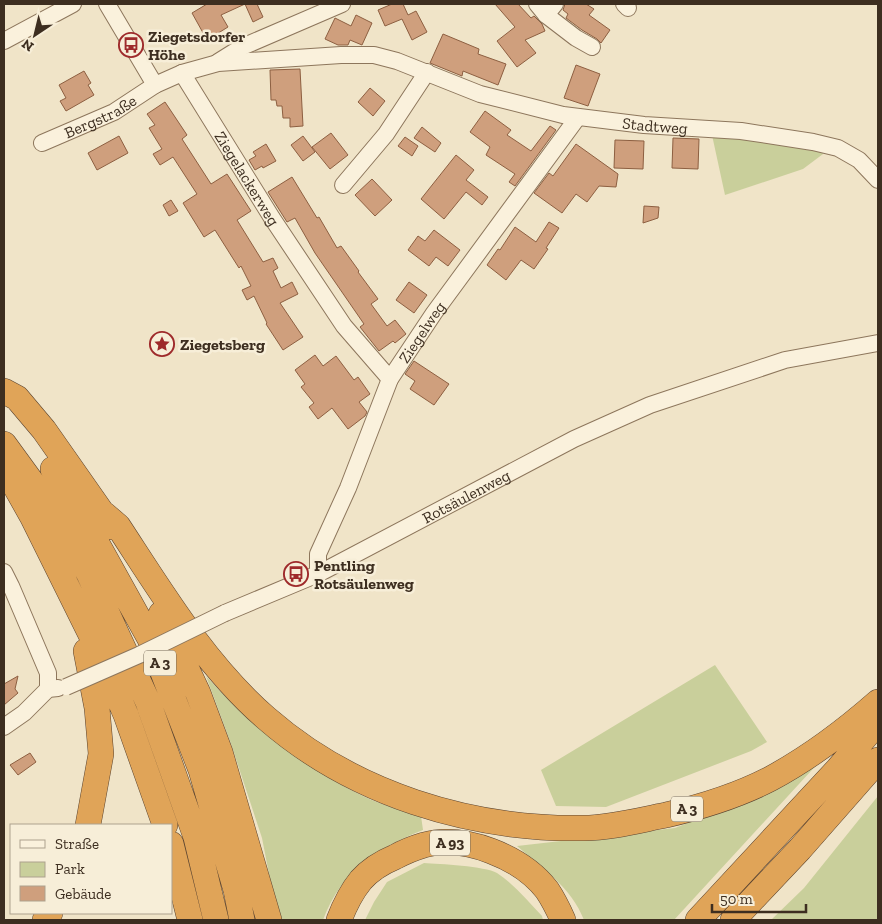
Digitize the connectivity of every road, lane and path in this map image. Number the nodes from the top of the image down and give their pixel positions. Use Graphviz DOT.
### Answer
graph roads {
  1 [pos="73,4"];
  2 [pos="107,4"];
  3 [pos="342,4"];
  4 [pos="546,7"];
  5 [pos="4,41"];
  6 [pos="592,47"];
  7 [pos="218,63"];
  8 [pos="427,72"];
  9 [pos="182,73"];
  10 [pos="155,85"];
  11 [pos="578,117"];
  12 [pos="42,143"];
  13 [pos="877,176"];
  14 [pos="343,185"];
  15 [pos="878,344"];
  16 [pos="390,380"];
  17 [pos="4,391"];
  18 [pos="4,398"];
  19 [pos="4,444"];
  20 [pos="4,466"];
  21 [pos="104,514"];
  22 [pos="4,572"];
  23 [pos="318,574"];
  24 [pos="77,607"];
  25 [pos="48,689"];
  26 [pos="878,702"];
  27 [pos="878,722"];
  28 [pos="4,727"];
  29 [pos="878,760"];
  30 [pos="88,824"];
  31 [pos="166,824"];
  32 [pos="172,848"];
  33 [pos="190,920"];
  34 [pos="216,920"];
  35 [pos="242,920"];
  36 [pos="269,920"];
  37 [pos="339,920"];
  38 [pos="563,920"];
  39 [pos="698,920"];
  40 [pos="733,920"];
  1 -- 5 [label="street"];
  2 -- 10 [label="street"];
  3 -- 7 [label="street"];
  4 -- 6 [label="street"];
  7 -- 8 [label="street, Stadtweg"];
  7 -- 9 [label="street, Stadtweg"];
  8 -- 11 [label="street, Stadtweg"];
  8 -- 14 [label="street"];
  9 -- 10 [label="street"];
  9 -- 16 [label="street, Ziegelackerweg"];
  10 -- 12 [label="street, Bergstraße"];
  11 -- 13 [label="street, Stadtweg"];
  11 -- 16 [label="street, Ziegelweg"];
  15 -- 23 [label="street, Rotsäulenweg"];
  16 -- 23 [label="street, Ziegelweg"];
  17 -- 21 [label="highway, A 3"];
  18 -- 35 [label="highway, A 3"];
  19 -- 34 [label="highway, A 3"];
  20 -- 24 [label="highway"];
  21 -- 26 [label="highway, A 3"];
  21 -- 36 [label="highway, A 3"];
  22 -- 25 [label="street"];
  23 -- 25 [label="street, Rotsäulenweg, bridge"];
  24 -- 30 [label="highway"];
  24 -- 31 [label="highway"];
  25 -- 28 [label="street"];
  27 -- 39 [label="highway"];
  29 -- 40 [label="highway"];
  32 -- 33 [label="highway"];
  37 -- 38 [label="highway, A 93"];
}
